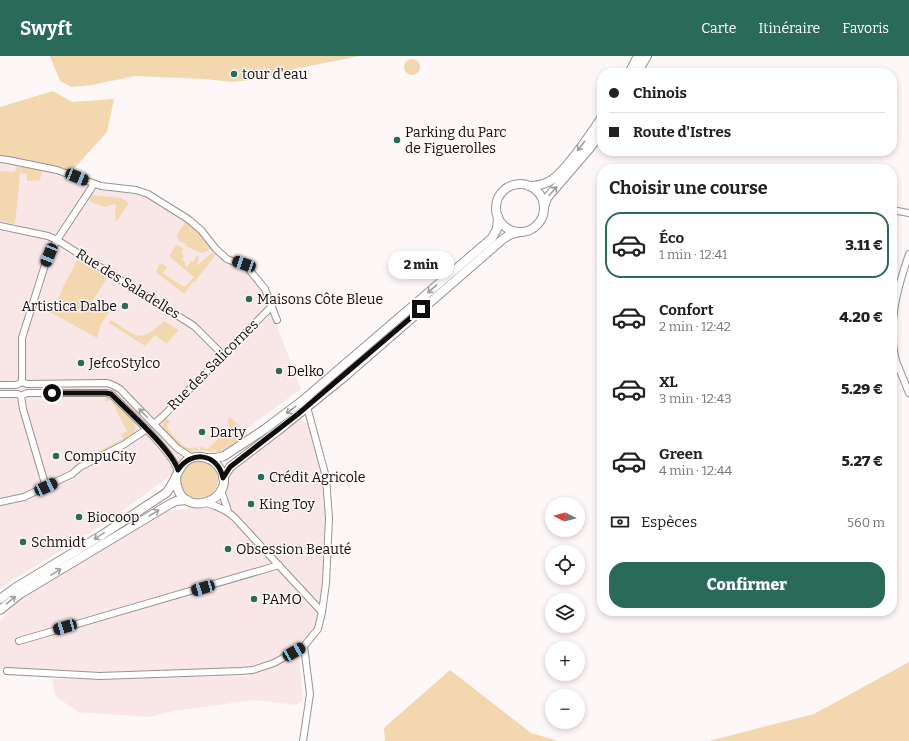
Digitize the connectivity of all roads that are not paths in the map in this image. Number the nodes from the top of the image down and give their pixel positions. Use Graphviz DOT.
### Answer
graph roads {
  1 [pos="638,56"];
  2 [pos="647,56"];
  3 [pos="631,68"];
  4 [pos="640,68"];
  5 [pos="597,124"];
  6 [pos="597,138"];
  7 [pos="0,160"];
  8 [pos="94,184"];
  9 [pos="529,186"];
  10 [pos="544,207"];
  11 [pos="897,211"];
  12 [pos="909,213"];
  13 [pos="498,217"];
  14 [pos="0,226"];
  15 [pos="520,232"];
  16 [pos="57,240"];
  17 [pos="909,254"];
  18 [pos="897,296"];
  19 [pos="272,306"];
  20 [pos="278,320"];
  21 [pos="223,355"];
  22 [pos="897,367"];
  23 [pos="22,384"];
  24 [pos="0,385"];
  25 [pos="909,393"];
  26 [pos="0,394"];
  27 [pos="22,394"];
  28 [pos="307,407"];
  29 [pos="154,424"];
  30 [pos="147,429"];
  31 [pos="192,458"];
  32 [pos="207,458"];
  33 [pos="177,474"];
  34 [pos="223,478"];
  35 [pos="46,487"];
  36 [pos="221,490"];
  37 [pos="187,500"];
  38 [pos="0,502"];
  39 [pos="206,503"];
  40 [pos="228,511"];
  41 [pos="279,566"];
  42 [pos="0,599"];
  43 [pos="0,610"];
  44 [pos="322,612"];
  45 [pos="20,641"];
  46 [pos="304,646"];
  47 [pos="7,671"];
  48 [pos="302,741"];
  1 -- 3 [label="main road"];
  2 -- 4 [label="main road"];
  5 -- 9 [label="main road, one-way"];
  10 -- 6 [label="main road, one-way"];
  7 -- 8 [label="street"];
  8 -- 16 [label="street"];
  8 -- 19 [label="street"];
  9 -- 10 [label="main road"];
  9 -- 13 [label="main road"];
  10 -- 15 [label="main road"];
  11 -- 12 [label="street"];
  13 -- 15 [label="main road"];
  13 -- 32 [label="main road, one-way"];
  14 -- 16 [label="street, Rue des Saladelles"];
  15 -- 28 [label="main road"];
  16 -- 21 [label="street, Rue des Saladelles"];
  16 -- 23 [label="street"];
  17 -- 18 [label="street"];
  19 -- 20 [label="street"];
  19 -- 21 [label="street, Rue des Salicornes"];
  21 -- 29 [label="street, Rue des Salicornes"];
  22 -- 25 [label="street"];
  23 -- 24 [label="street"];
  23 -- 27 [label="street"];
  23 -- 27 [label="street"];
  29 -- 23 [label="street, one-way"];
  26 -- 27 [label="street"];
  27 -- 30 [label="street"];
  27 -- 35 [label="street"];
  28 -- 34 [label="main road"];
  28 -- 44 [label="street"];
  29 -- 31 [label="street"];
  30 -- 33 [label="street"];
  30 -- 35 [label="street"];
  31 -- 32 [label="main road"];
  31 -- 33 [label="main road"];
  32 -- 34 [label="main road"];
  33 -- 37 [label="main road"];
  33 -- 42 [label="main road, one-way"];
  34 -- 36 [label="main road"];
  35 -- 38 [label="street"];
  36 -- 39 [label="main road"];
  36 -- 40 [label="street"];
  37 -- 39 [label="main road"];
  43 -- 37 [label="main road, one-way"];
  39 -- 40 [label="street"];
  40 -- 41 [label="street"];
  41 -- 44 [label="street"];
  41 -- 45 [label="street"];
  44 -- 46 [label="street"];
  46 -- 47 [label="street"];
  46 -- 48 [label="street"];
}
